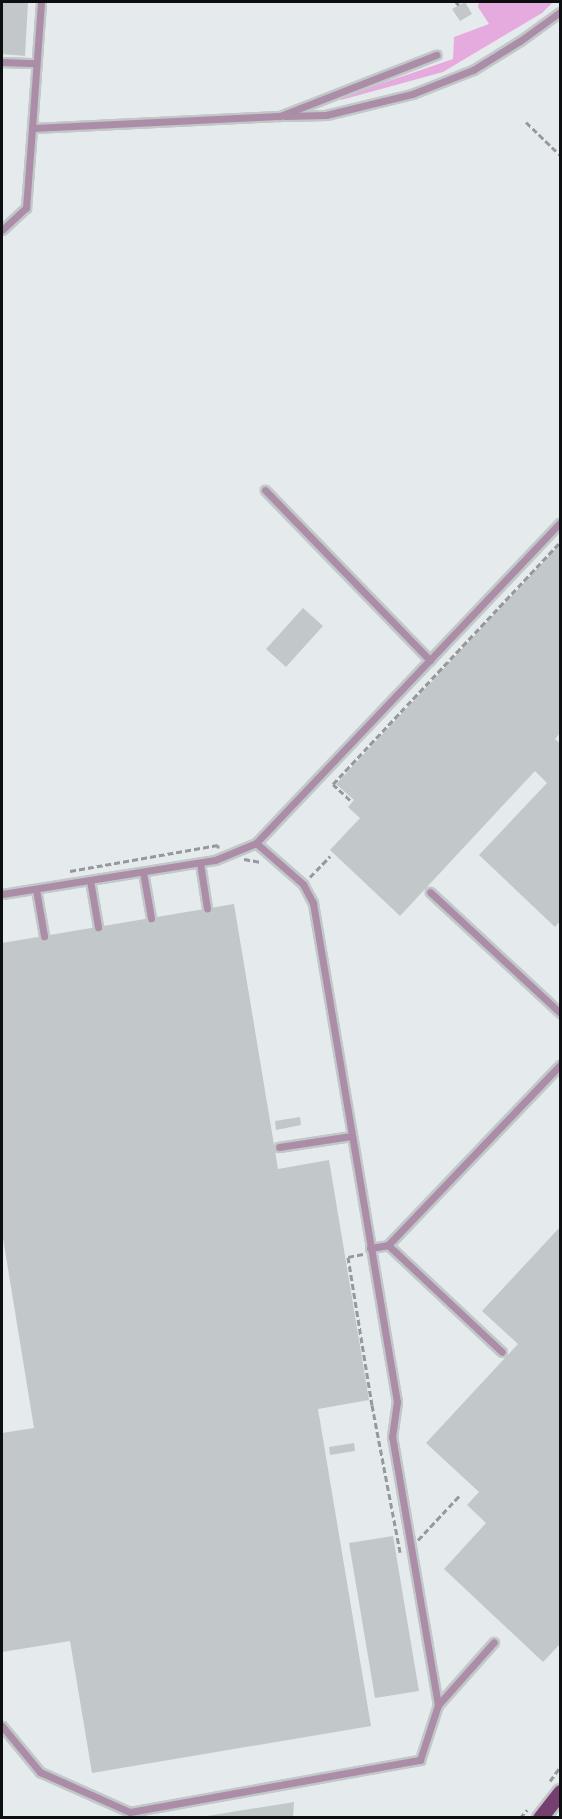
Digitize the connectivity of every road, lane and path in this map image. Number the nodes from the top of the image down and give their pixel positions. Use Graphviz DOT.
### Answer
graph roads {
  1 [pos="41,2"];
  2 [pos="561,12"];
  3 [pos="436,55"];
  4 [pos="2,62"];
  5 [pos="36,63"];
  6 [pos="280,116"];
  7 [pos="526,122"];
  8 [pos="32,128"];
  9 [pos="561,155"];
  10 [pos="2,230"];
  11 [pos="265,490"];
  12 [pos="561,523"];
  13 [pos="561,542"];
  14 [pos="430,660"];
  15 [pos="350,800"];
  16 [pos="256,843"];
  17 [pos="330,856"];
  18 [pos="200,863"];
  19 [pos="143,872"];
  20 [pos="90,880"];
  21 [pos="303,884"];
  22 [pos="36,889"];
  23 [pos="430,892"];
  24 [pos="2,894"];
  25 [pos="207,908"];
  26 [pos="151,918"];
  27 [pos="98,927"];
  28 [pos="44,936"];
  29 [pos="561,1013"];
  30 [pos="561,1065"];
  31 [pos="351,1136"];
  32 [pos="279,1147"];
  33 [pos="388,1245"];
  34 [pos="371,1251"];
  35 [pos="502,1352"];
  36 [pos="378,1428"];
  37 [pos="494,1642"];
  38 [pos="438,1705"];
  39 [pos="2,1726"];
  40 [pos="561,1792"];
  41 [pos="540,1818"];
  1 -- 5 [label="lane"];
  2 -- 6 [label="lane"];
  3 -- 6 [label="lane"];
  4 -- 5 [label="lane"];
  5 -- 8 [label="lane"];
  6 -- 8 [label="lane"];
  7 -- 9 [label="path"];
  8 -- 10 [label="lane"];
  11 -- 14 [label="lane"];
  12 -- 14 [label="lane"];
  13 -- 15 [label="path"];
  14 -- 16 [label="lane"];
  16 -- 18 [label="lane"];
  16 -- 21 [label="lane"];
  17 -- 21 [label="path"];
  18 -- 19 [label="lane"];
  18 -- 25 [label="lane"];
  19 -- 20 [label="lane"];
  19 -- 26 [label="lane"];
  20 -- 22 [label="lane"];
  20 -- 27 [label="lane"];
  21 -- 31 [label="lane"];
  22 -- 24 [label="lane"];
  22 -- 28 [label="lane"];
  23 -- 29 [label="lane"];
  30 -- 33 [label="lane"];
  31 -- 32 [label="lane"];
  31 -- 34 [label="lane"];
  33 -- 34 [label="lane"];
  33 -- 35 [label="lane"];
  34 -- 36 [label="path"];
  34 -- 38 [label="lane"];
  37 -- 38 [label="lane"];
  38 -- 39 [label="lane"];
  40 -- 41 [label="main road"];
}
